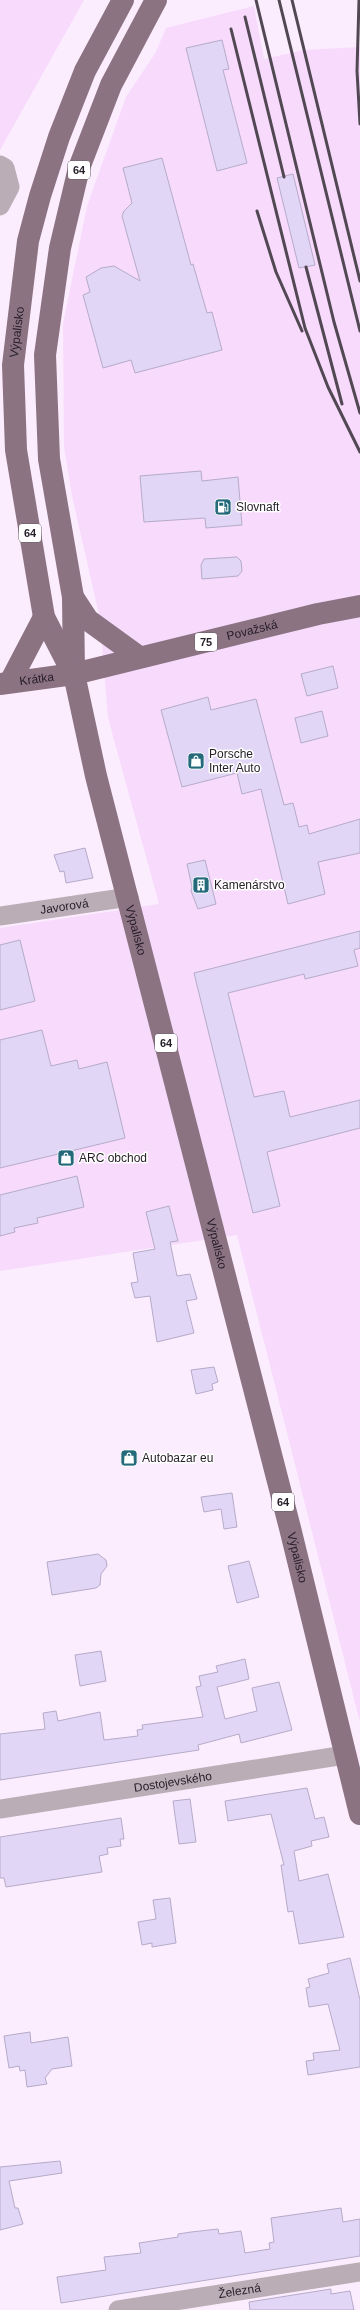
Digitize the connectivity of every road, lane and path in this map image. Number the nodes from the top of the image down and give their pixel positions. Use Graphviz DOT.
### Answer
graph roads {
  1 [pos="123,0"];
  2 [pos="156,0"];
  3 [pos="0,165"];
  4 [pos="0,206"];
  5 [pos="73,597"];
  6 [pos="360,606"];
  7 [pos="44,617"];
  8 [pos="139,657"];
  9 [pos="74,674"];
  10 [pos="5,683"];
  11 [pos="129,897"];
  12 [pos="0,916"];
  13 [pos="345,1755"];
  14 [pos="0,1809"];
  15 [pos="360,1814"];
  16 [pos="360,2272"];
  17 [pos="118,2310"];
  1 -- 7 [label="main road, Výpalisko / 64"];
  2 -- 5 [label="main road, Výpalisko / 64"];
  3 -- 4 [label="street"];
  5 -- 8 [label="main road, 64"];
  5 -- 9 [label="main road, Výpalisko / 64"];
  6 -- 8 [label="main road, Považská / 75"];
  7 -- 9 [label="main road, Výpalisko / 64"];
  7 -- 10 [label="main road"];
  8 -- 9 [label="main road, Považská / 75"];
  9 -- 10 [label="main road, Krátka"];
  9 -- 11 [label="main road, Výpalisko / 64"];
  11 -- 12 [label="street, Javorová"];
  11 -- 13 [label="main road, Výpalisko / 64"];
  13 -- 14 [label="street, Dostojevského"];
  13 -- 15 [label="main road, Výpalisko / 64"];
  16 -- 17 [label="street, Železná"];
}
